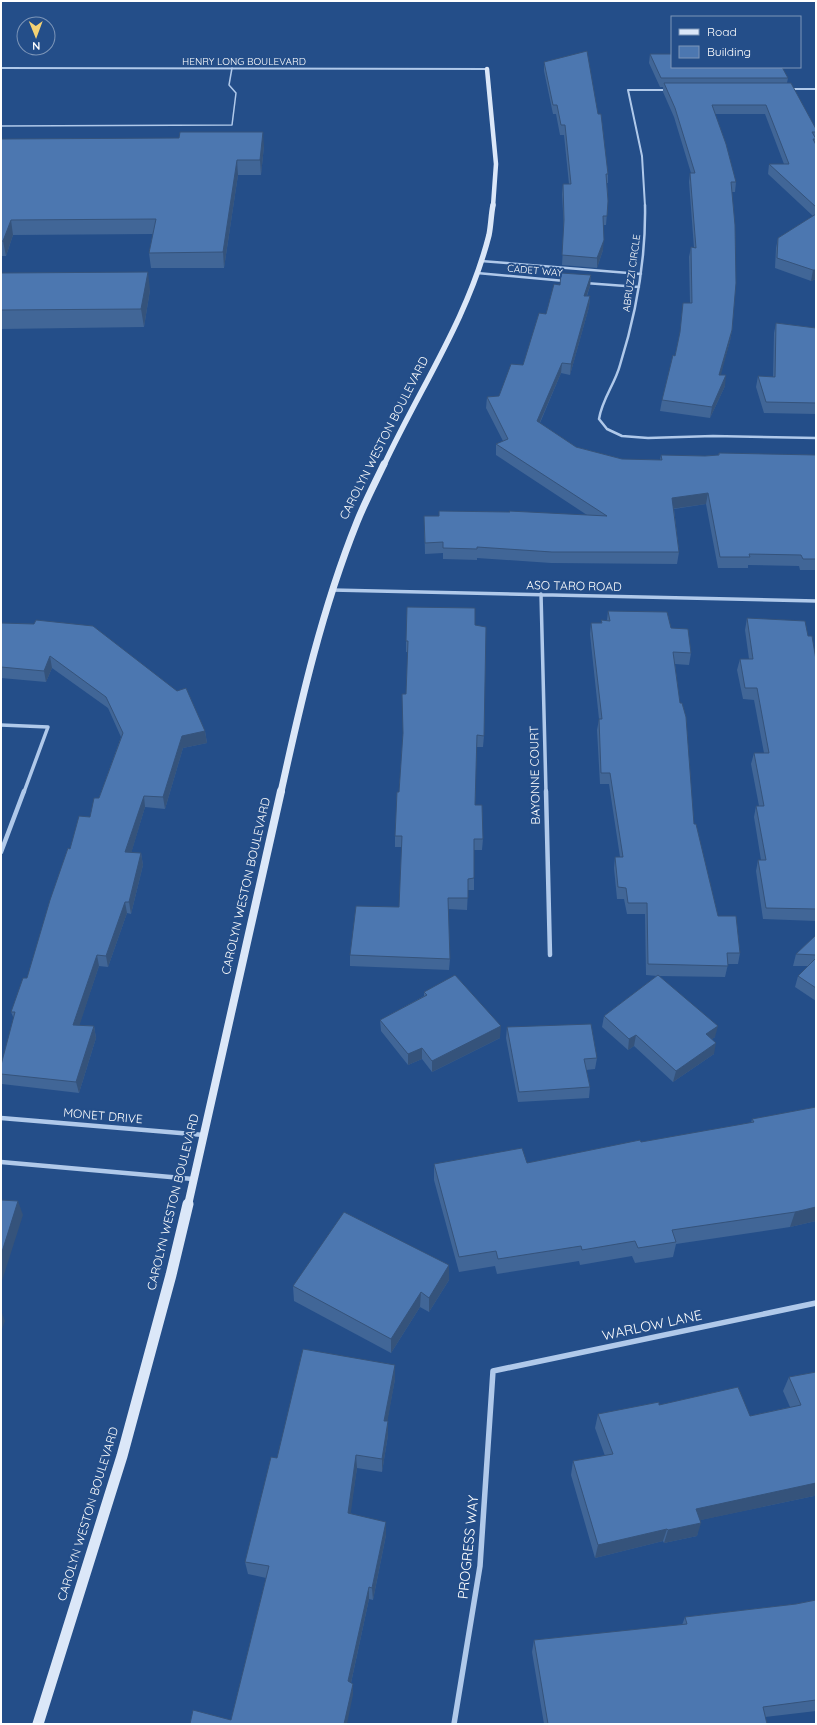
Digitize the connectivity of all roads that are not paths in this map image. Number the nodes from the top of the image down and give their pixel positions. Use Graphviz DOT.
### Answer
graph roads {
  1 [pos="1,68"];
  2 [pos="232,68"];
  3 [pos="487,69"];
  4 [pos="785,89"];
  5 [pos="816,89"];
  6 [pos="675,90"];
  7 [pos="1,126"];
  8 [pos="481,261"];
  9 [pos="477,273"];
  10 [pos="641,274"];
  11 [pos="568,281"];
  12 [pos="584,282"];
  13 [pos="639,287"];
  14 [pos="816,438"];
  15 [pos="332,590"];
  16 [pos="541,594"];
  17 [pos="816,601"];
  18 [pos="1,726"];
  19 [pos="1,852"];
  20 [pos="550,955"];
  21 [pos="1,1118"];
  22 [pos="204,1135"];
  23 [pos="1,1162"];
  24 [pos="193,1180"];
  25 [pos="816,1304"];
  26 [pos="493,1371"];
  27 [pos="38,1724"];
  28 [pos="454,1724"];
  1 -- 2 [label="street, HENRY LONG BOULEVARD"];
  2 -- 3 [label="street, HENRY LONG BOULEVARD"];
  2 -- 7 [label="lane"];
  3 -- 8 [label="street, CAROLYN WESTON BOULEVARD"];
  4 -- 5 [label="street"];
  6 -- 10 [label="street, ABRUZZI CIRCLE"];
  8 -- 9 [label="street, CAROLYN WESTON BOULEVARD"];
  8 -- 10 [label="street, CADET WAY"];
  9 -- 11 [label="street, CADET WAY"];
  9 -- 15 [label="street, CAROLYN WESTON BOULEVARD"];
  10 -- 13 [label="street, ABRUZZI CIRCLE"];
  12 -- 13 [label="street"];
  13 -- 14 [label="street, ABRUZZI CIRCLE"];
  15 -- 16 [label="street, ASO TARO ROAD"];
  15 -- 22 [label="street, CAROLYN WESTON BOULEVARD"];
  16 -- 17 [label="street, ASO TARO ROAD"];
  16 -- 20 [label="street, BAYONNE COURT"];
  18 -- 19 [label="street"];
  21 -- 22 [label="street, MONET DRIVE"];
  22 -- 24 [label="street, CAROLYN WESTON BOULEVARD"];
  23 -- 24 [label="street"];
  24 -- 27 [label="street, CAROLYN WESTON BOULEVARD"];
  25 -- 26 [label="street, WARLOW LANE"];
  26 -- 28 [label="street, PROGRESS WAY"];
}
